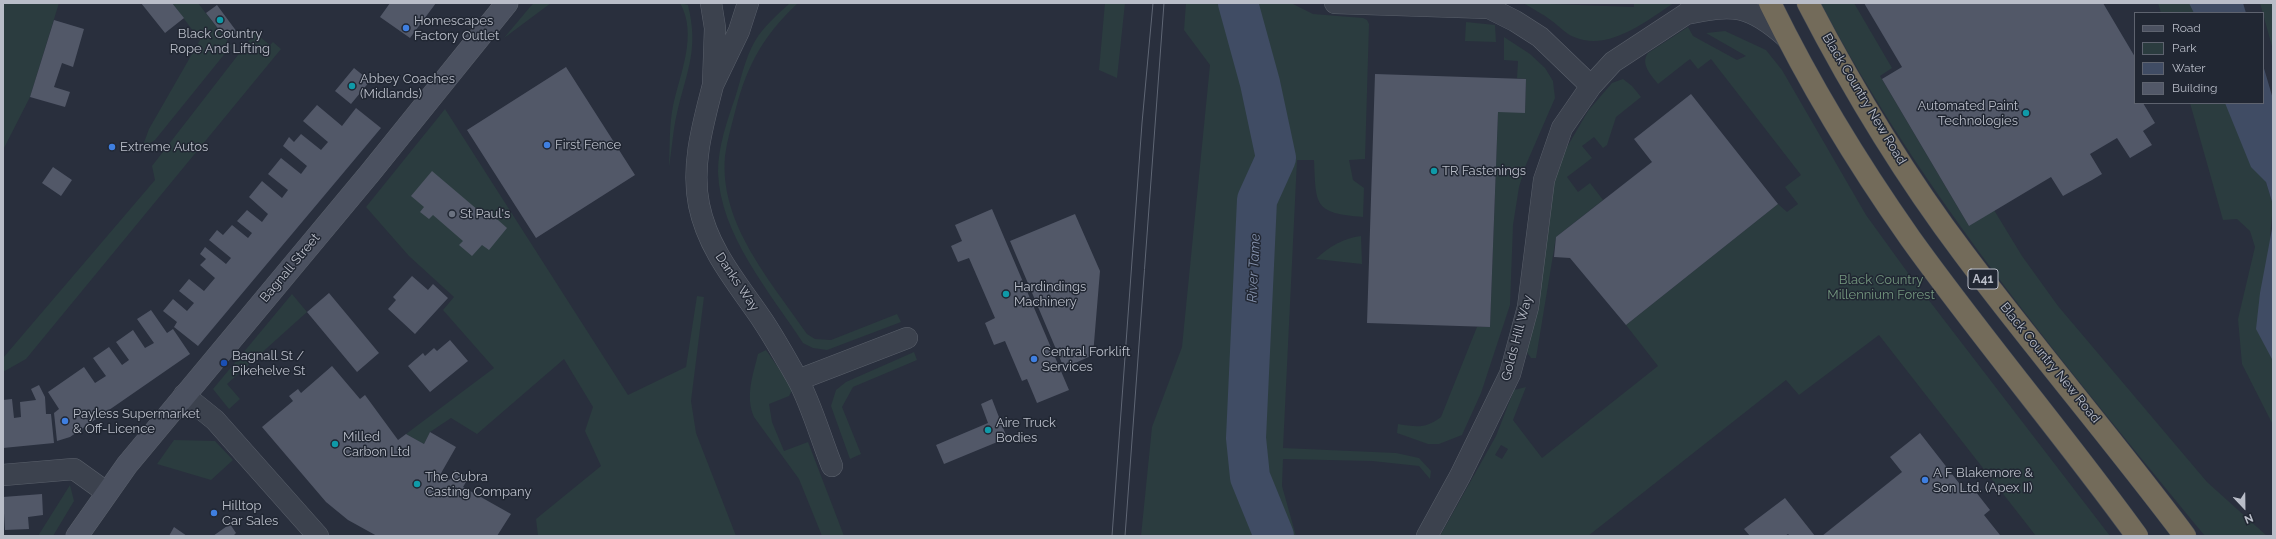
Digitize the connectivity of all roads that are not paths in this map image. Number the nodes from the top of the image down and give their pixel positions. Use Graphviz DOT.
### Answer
graph roads {
  1 [pos="507,3"];
  2 [pos="711,3"];
  3 [pos="748,3"];
  4 [pos="1335,3"];
  5 [pos="1770,3"];
  6 [pos="1808,3"];
  7 [pos="1692,9"];
  8 [pos="1790,41"];
  9 [pos="713,85"];
  10 [pos="1591,86"];
  11 [pos="907,338"];
  12 [pos="798,380"];
  13 [pos="184,395"];
  14 [pos="832,466"];
  15 [pos="3,474"];
  16 [pos="106,492"];
  17 [pos="77,536"];
  18 [pos="318,536"];
  19 [pos="1427,536"];
  20 [pos="2138,536"];
  21 [pos="2185,536"];
  1 -- 13 [label="street, Bagnall Street"];
  2 -- 9 [label="street, Danks Way"];
  3 -- 9 [label="street, Danks Way"];
  4 -- 10 [label="street"];
  5 -- 8 [label="highway, A41"];
  6 -- 21 [label="highway, Black Country New Road / A41"];
  7 -- 8 [label="street, Golds Hill Way"];
  7 -- 10 [label="street, Golds Hill Way"];
  8 -- 20 [label="highway, A41"];
  9 -- 12 [label="street, Danks Way"];
  10 -- 19 [label="street, Golds Hill Way"];
  11 -- 12 [label="street"];
  12 -- 14 [label="street, Danks Way"];
  13 -- 16 [label="street, Bagnall Street"];
  13 -- 18 [label="street"];
  15 -- 16 [label="street"];
  16 -- 17 [label="street, Bagnall Street"];
}
